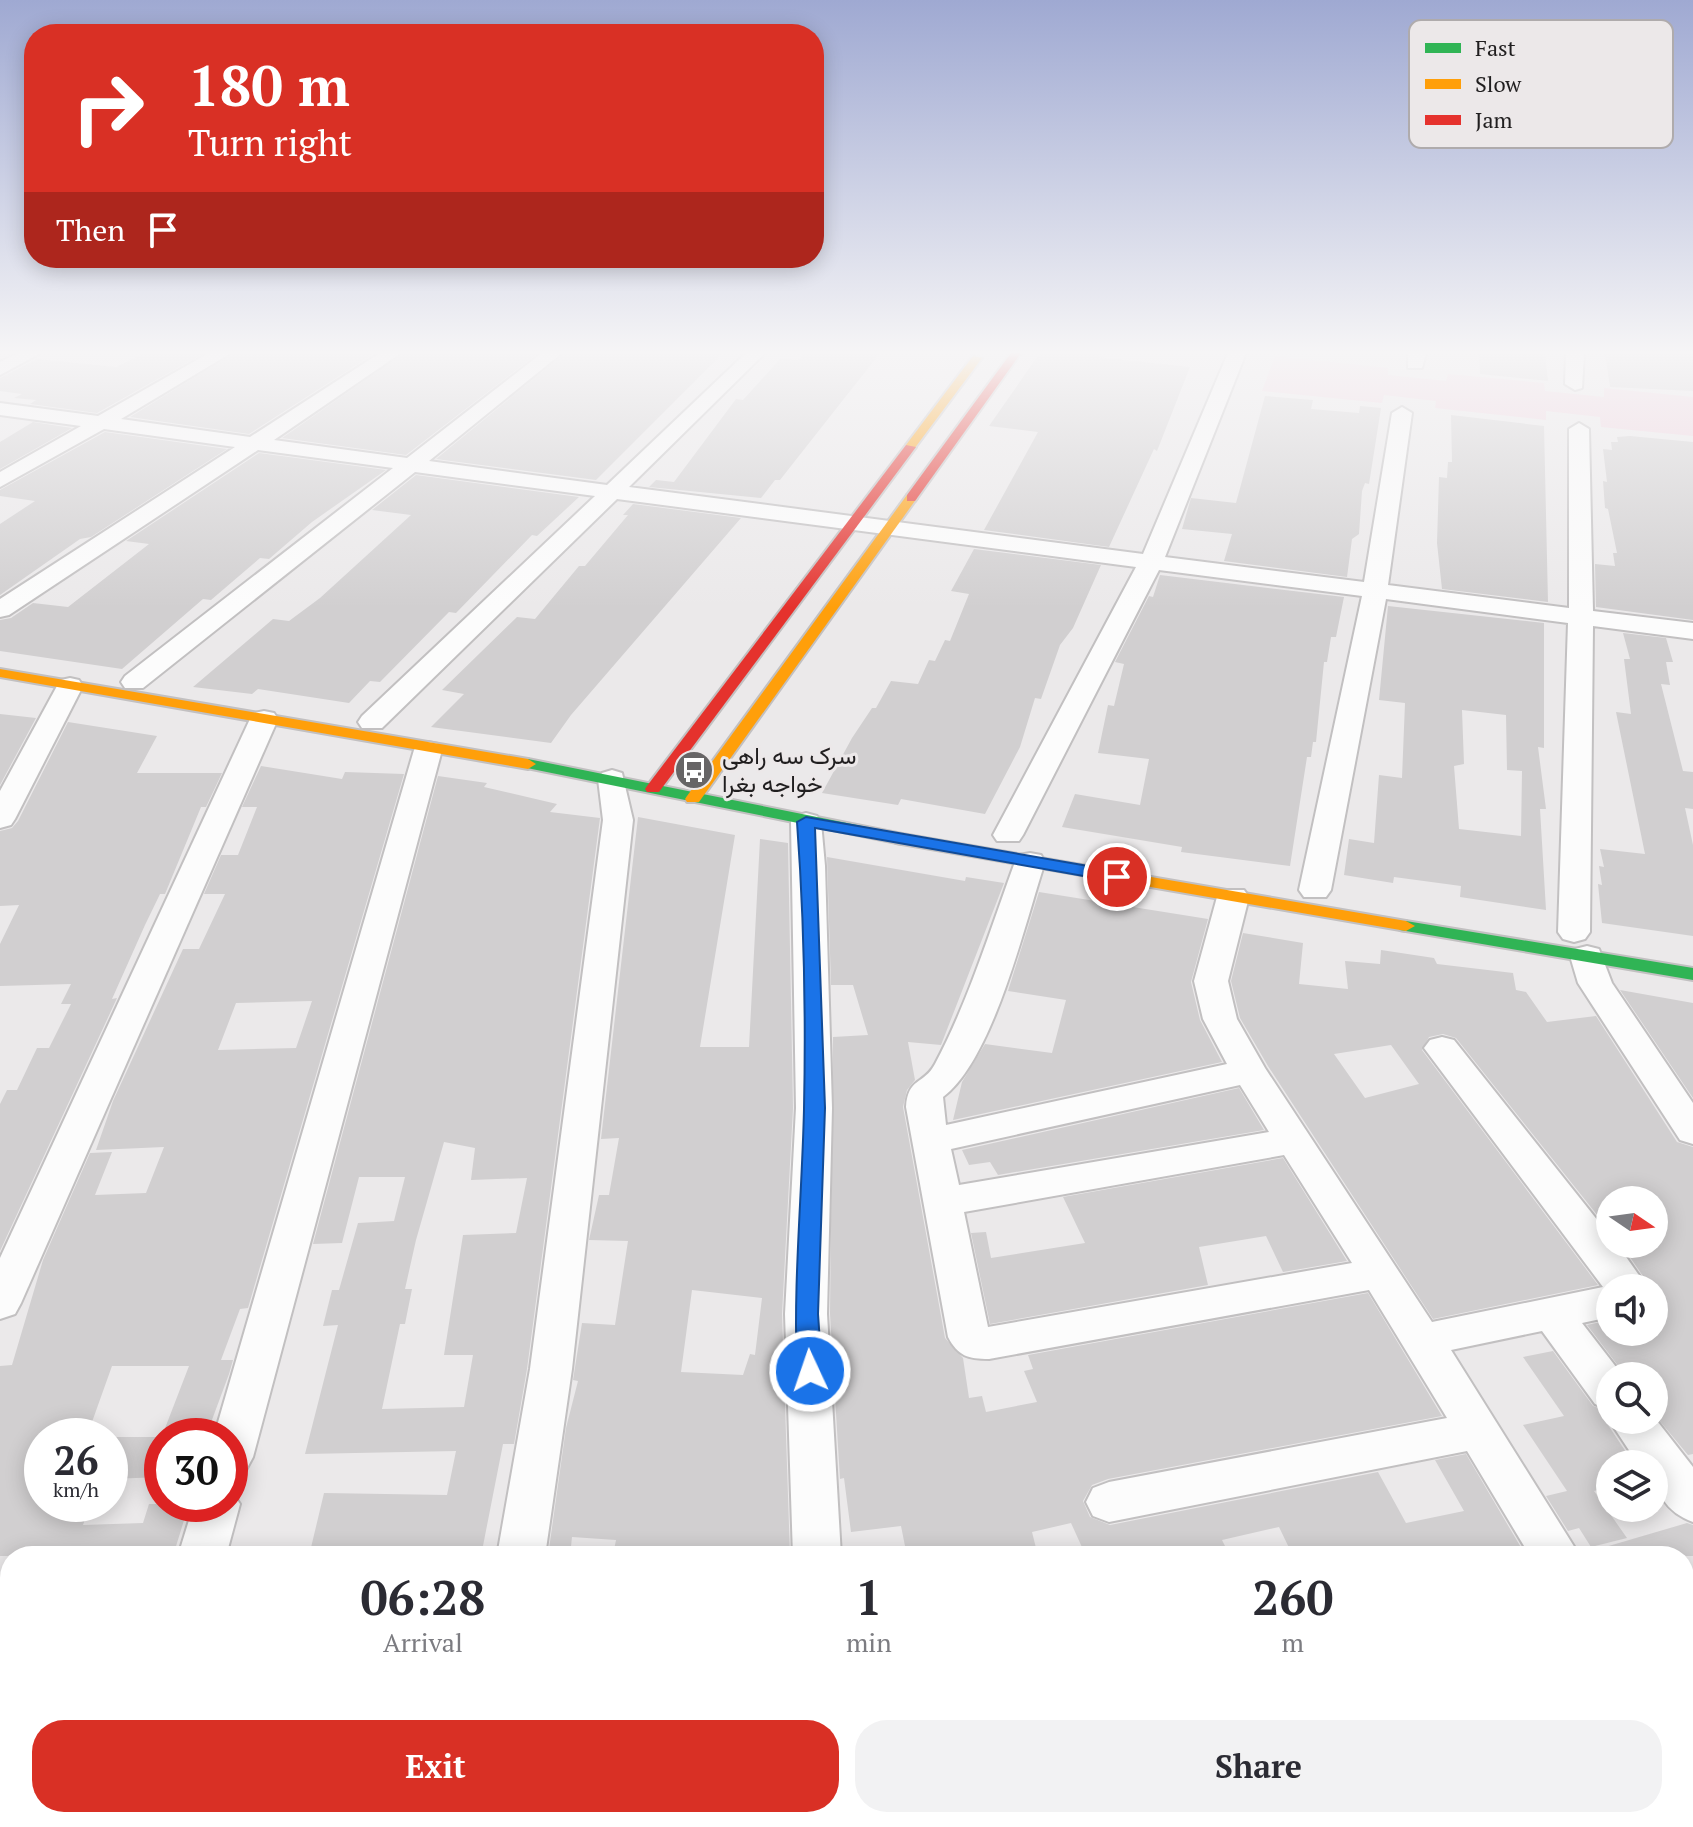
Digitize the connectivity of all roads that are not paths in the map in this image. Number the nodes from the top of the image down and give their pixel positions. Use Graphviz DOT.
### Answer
graph roads {
  1 [pos="74,438"];
  2 [pos="213,438"];
  3 [pos="264,438"];
  4 [pos="445,438"];
  5 [pos="668,438"];
  6 [pos="916,438"];
  7 [pos="954,438"];
  8 [pos="1202,438"];
  9 [pos="1398,438"];
  10 [pos="1579,438"];
  11 [pos="255,444"];
  12 [pos="411,465"];
  13 [pos="0,481"];
  14 [pos="613,492"];
  15 [pos="850,524"];
  16 [pos="889,529"];
  17 [pos="1151,562"];
  18 [pos="1375,591"];
  19 [pos="0,610"];
  20 [pos="1581,618"];
  21 [pos="1693,631"];
  22 [pos="0,658"];
  23 [pos="0,673"];
  24 [pos="134,682"];
  25 [pos="70,686"];
  26 [pos="264,719"];
  27 [pos="372,722"];
  28 [pos="428,750"];
  29 [pos="612,779"];
  30 [pos="659,782"];
  31 [pos="699,792"];
  32 [pos="858,810"];
  33 [pos="0,819"];
  34 [pos="806,822"];
  35 [pos="1014,842"];
  36 [pos="1231,883"];
  37 [pos="1315,890"];
  38 [pos="1577,938"];
  39 [pos="1693,974"];
  40 [pos="1442,1048"];
  41 [pos="1249,1071"];
  42 [pos="1693,1131"];
  43 [pos="1295,1140"];
  44 [pos="931,1141"];
  45 [pos="943,1202"];
  46 [pos="1380,1273"];
  47 [pos="1618,1274"];
  48 [pos="0,1303"];
  49 [pos="1596,1304"];
  50 [pos="1552,1313"];
  51 [pos="1423,1340"];
  52 [pos="1596,1373"];
  53 [pos="241,1418"];
  54 [pos="1479,1430"];
  55 [pos="1642,1434"];
  56 [pos="1690,1493"];
  57 [pos="1109,1502"];
  58 [pos="212,1522"];
  59 [pos="205,1546"];
  60 [pos="523,1546"];
  61 [pos="817,1546"];
  62 [pos="1550,1546"];
  1 -- 13 [label="street"];
  2 -- 11 [label="street"];
  3 -- 11 [label="street"];
  4 -- 12 [label="street"];
  5 -- 14 [label="street"];
  6 -- 15 [label="main road"];
  7 -- 16 [label="main road"];
  8 -- 17 [label="street"];
  9 -- 18 [label="street"];
  10 -- 20 [label="street"];
  11 -- 12 [label="street"];
  11 -- 19 [label="street"];
  12 -- 14 [label="street"];
  12 -- 24 [label="street"];
  14 -- 15 [label="street"];
  14 -- 27 [label="street"];
  15 -- 16 [label="street"];
  15 -- 30 [label="main road"];
  16 -- 17 [label="street"];
  16 -- 31 [label="main road"];
  17 -- 18 [label="street"];
  17 -- 35 [label="street"];
  18 -- 20 [label="street"];
  18 -- 37 [label="street"];
  20 -- 21 [label="street"];
  20 -- 38 [label="street"];
  22 -- 24 [label="main road"];
  23 -- 25 [label="main road"];
  24 -- 27 [label="main road"];
  25 -- 26 [label="main road"];
  25 -- 33 [label="street"];
  26 -- 28 [label="main road"];
  26 -- 48 [label="street"];
  27 -- 30 [label="main road"];
  28 -- 29 [label="main road"];
  28 -- 53 [label="street"];
  29 -- 30 [label="main road"];
  29 -- 60 [label="street"];
  30 -- 31 [label="main road"];
  31 -- 32 [label="main road"];
  31 -- 34 [label="main road"];
  34 -- 35 [label="main road"];
  34 -- 61 [label="street"];
  35 -- 36 [label="main road"];
  35 -- 44 [label="street"];
  36 -- 38 [label="main road"];
  36 -- 41 [label="street"];
  38 -- 39 [label="main road"];
  38 -- 42 [label="street"];
  40 -- 47 [label="street"];
  41 -- 43 [label="street"];
  41 -- 44 [label="street"];
  43 -- 45 [label="street"];
  43 -- 46 [label="street"];
  44 -- 45 [label="street"];
  45 -- 46 [label="street"];
  46 -- 51 [label="street"];
  49 -- 50 [label="street"];
  50 -- 51 [label="street"];
  50 -- 52 [label="street"];
  51 -- 54 [label="street"];
  54 -- 57 [label="street"];
  54 -- 62 [label="street"];
  55 -- 56 [label="street"];
  58 -- 59 [label="street"];
}
